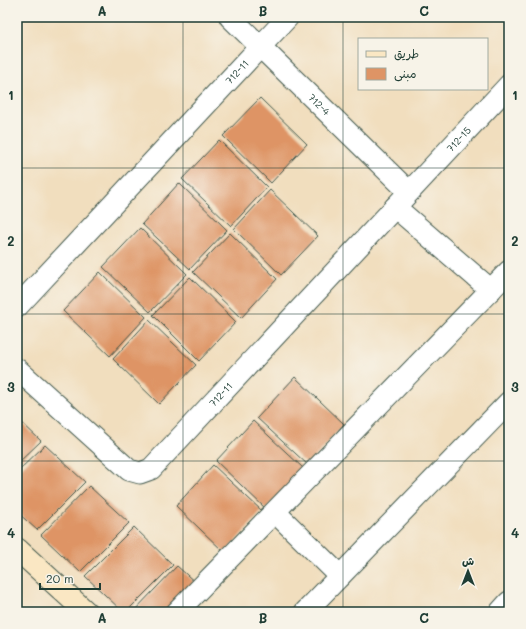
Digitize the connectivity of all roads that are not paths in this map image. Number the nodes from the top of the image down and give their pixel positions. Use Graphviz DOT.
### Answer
graph roads {
  1 [pos="230,17"];
  2 [pos="288,17"];
  3 [pos="261,48"];
  4 [pos="509,86"];
  5 [pos="409,192"];
  6 [pos="395,207"];
  7 [pos="509,271"];
  8 [pos="491,290"];
  9 [pos="17,307"];
  10 [pos="17,369"];
  11 [pos="509,402"];
  12 [pos="275,512"];
  13 [pos="17,549"];
  14 [pos="340,576"];
  15 [pos="509,602"];
  16 [pos="86,612"];
  17 [pos="177,612"];
  18 [pos="305,612"];
  19 [pos="500,612"];
  1 -- 3 [label="street, 712-4"];
  2 -- 3 [label="street, 712-11"];
  3 -- 5 [label="street, 712-4"];
  3 -- 9 [label="street, 712-11"];
  4 -- 5 [label="street, 712-15"];
  5 -- 6 [label="street, 712-11"];
  6 -- 8 [label="street"];
  6 -- 10 [label="street, 712-11"];
  7 -- 8 [label="street"];
  8 -- 12 [label="street"];
  11 -- 14 [label="street"];
  12 -- 14 [label="street"];
  12 -- 17 [label="street"];
  13 -- 16 [label="main road"];
  14 -- 18 [label="street"];
  15 -- 19 [label="street"];
}
